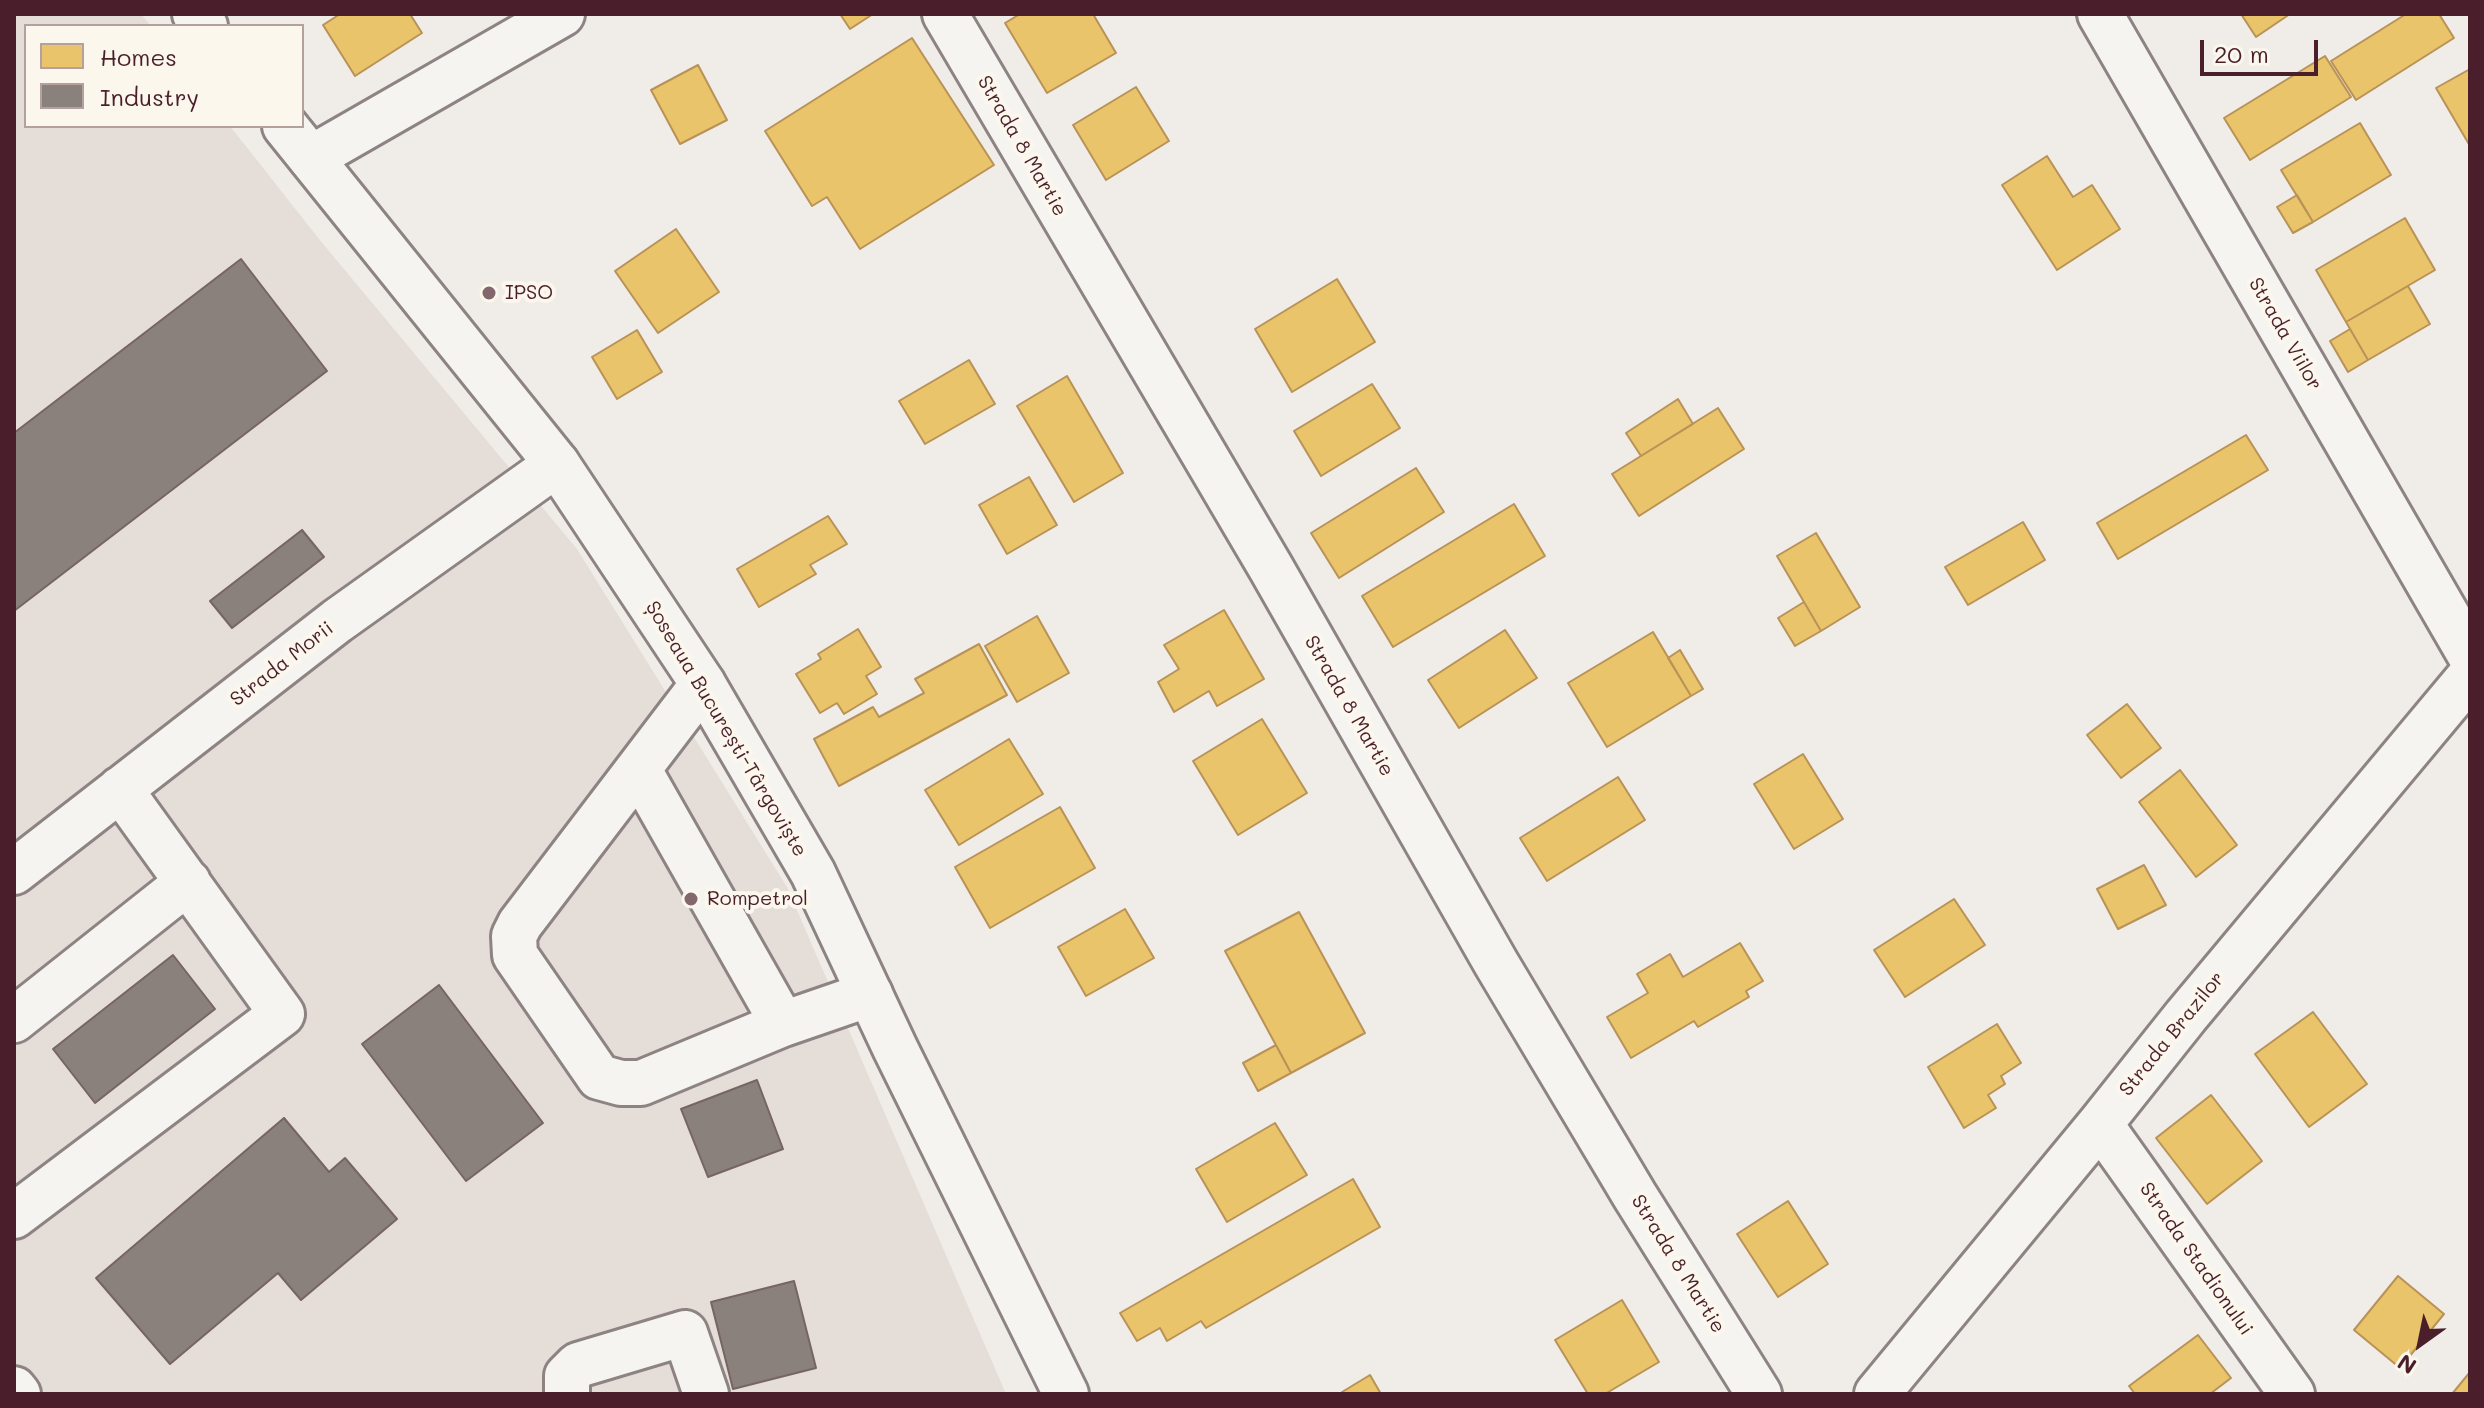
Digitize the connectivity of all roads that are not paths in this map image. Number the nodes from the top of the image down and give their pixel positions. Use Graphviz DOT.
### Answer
graph roads {
  1 [pos="562,14"];
  2 [pos="945,14"];
  3 [pos="2100,14"];
  4 [pos="298,142"];
  5 [pos="557,464"];
  6 [pos="2470,655"];
  7 [pos="2470,676"];
  8 [pos="703,684"];
  9 [pos="639,770"];
  10 [pos="120,789"];
  11 [pos="14,872"];
  12 [pos="188,882"];
  13 [pos="870,994"];
  14 [pos="14,1020"];
  15 [pos="783,1024"];
  16 [pos="2100,1124"];
  17 [pos="14,1216"];
  18 [pos="567,1394"];
  19 [pos="706,1394"];
  20 [pos="1066,1394"];
  21 [pos="1759,1394"];
  22 [pos="1877,1394"];
  23 [pos="2292,1394"];
  1 -- 4 [label="street"];
  2 -- 21 [label="street, Strada 8 Martie"];
  3 -- 6 [label="street, Strada Viilor"];
  4 -- 5 [label="street, Șoseaua București-Târgoviște"];
  5 -- 8 [label="street, Șoseaua București-Târgoviște"];
  5 -- 10 [label="street, Strada Morii"];
  7 -- 16 [label="street, Strada Brazilor"];
  8 -- 9 [label="street"];
  8 -- 13 [label="street, Șoseaua București-Târgoviște"];
  9 -- 15 [label="street"];
  9 -- 15 [label="street"];
  10 -- 11 [label="street, Strada Morii"];
  10 -- 12 [label="street"];
  12 -- 14 [label="street"];
  12 -- 17 [label="street"];
  13 -- 15 [label="street"];
  13 -- 20 [label="street, Șoseaua București-Târgoviște"];
  16 -- 22 [label="street, Strada Brazilor"];
  16 -- 23 [label="street, Strada Stadionului"];
  18 -- 19 [label="street"];
}
